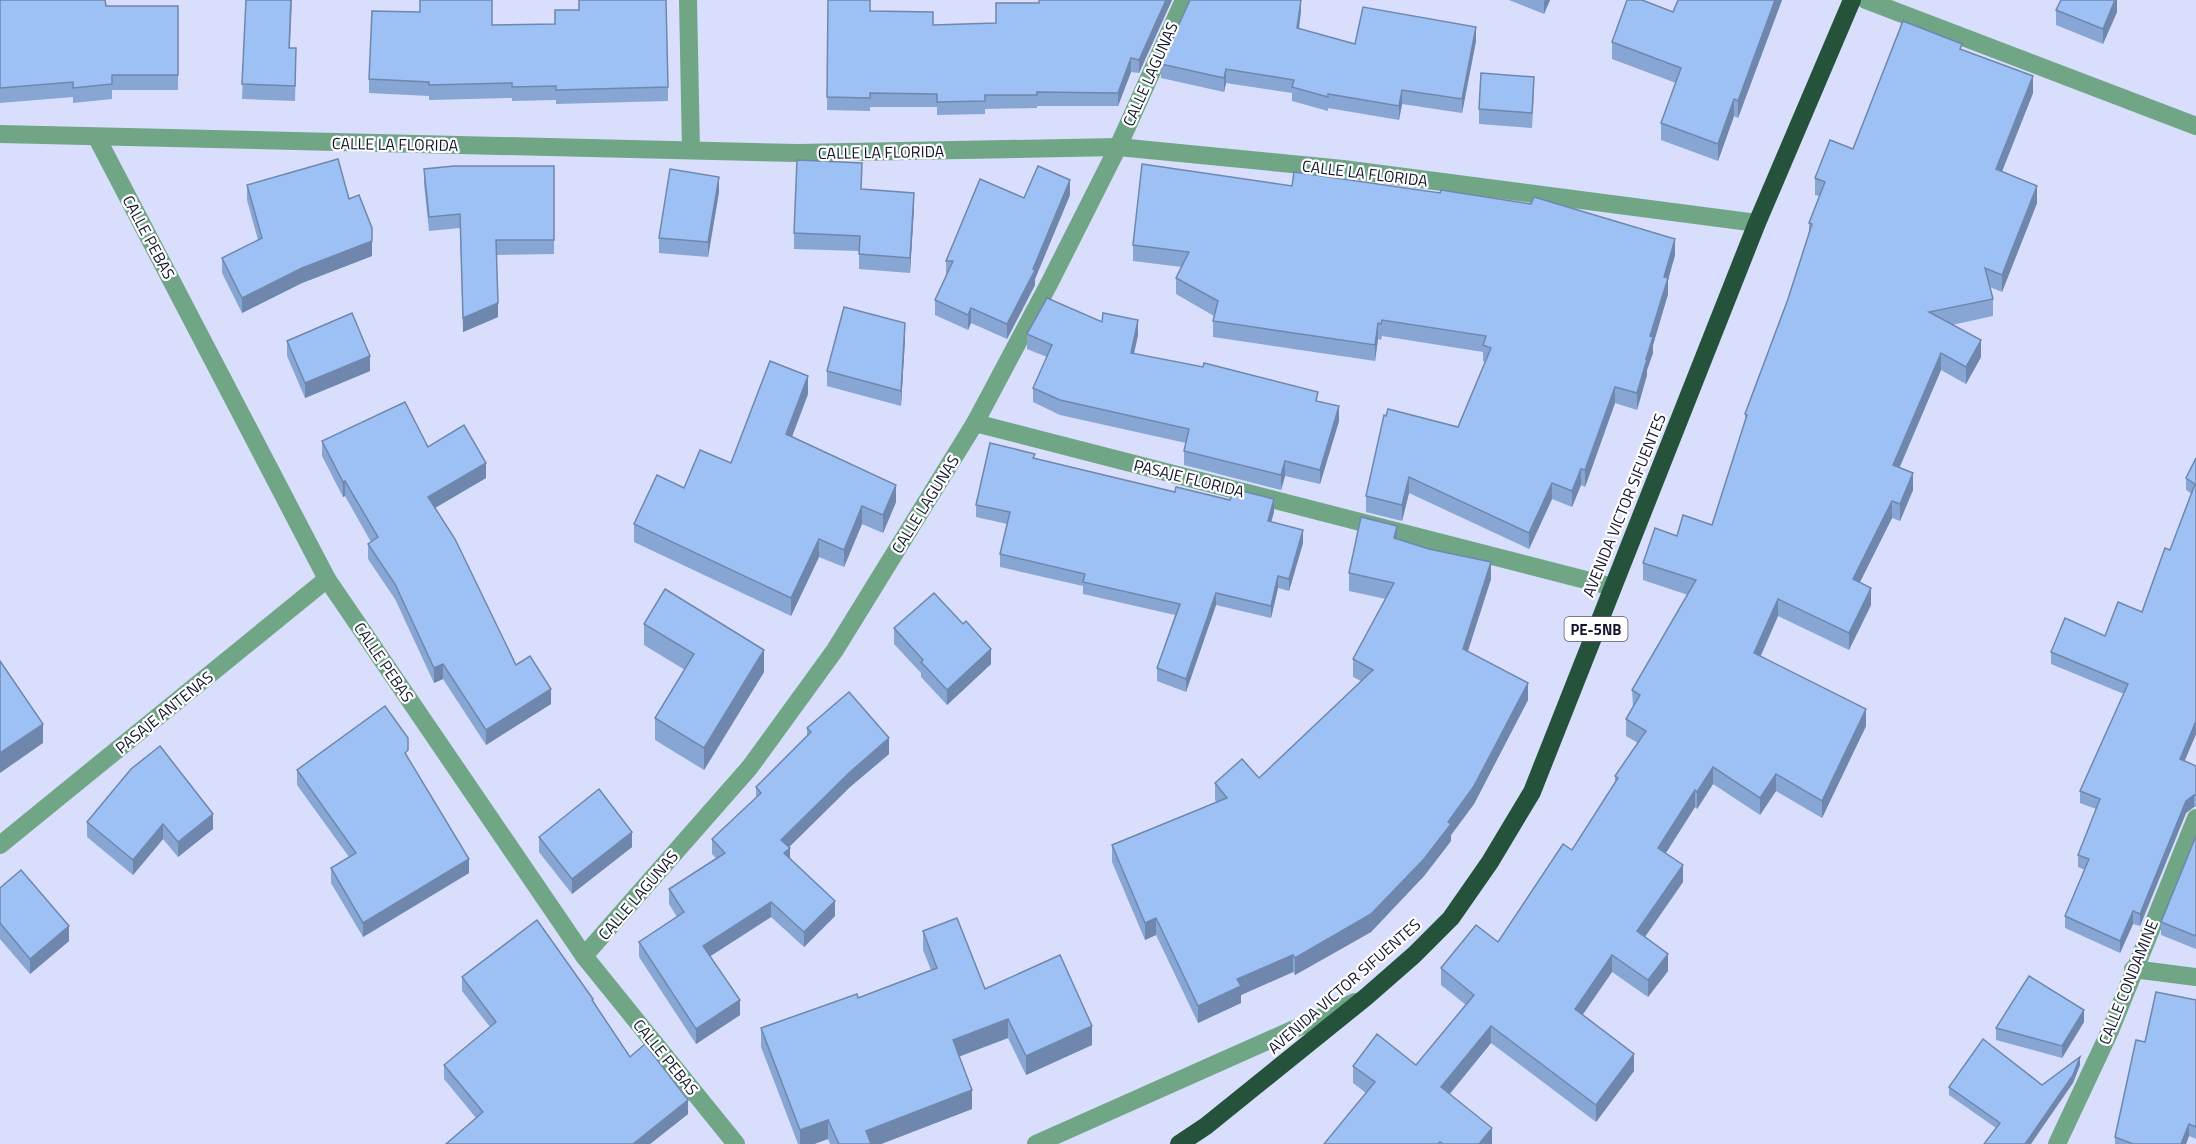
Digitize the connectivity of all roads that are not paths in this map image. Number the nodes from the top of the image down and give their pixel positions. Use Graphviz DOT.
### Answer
graph roads {
  1 [pos="688,0"];
  2 [pos="1184,0"];
  3 [pos="1852,0"];
  4 [pos="1866,0"];
  5 [pos="2196,126"];
  6 [pos="0,134"];
  7 [pos="97,138"];
  8 [pos="1118,147"];
  9 [pos="691,150"];
  10 [pos="1757,223"];
  11 [pos="975,423"];
  12 [pos="327,579"];
  13 [pos="1613,587"];
  14 [pos="2196,818"];
  15 [pos="0,845"];
  16 [pos="584,956"];
  17 [pos="2133,969"];
  18 [pos="2196,977"];
  19 [pos="1366,998"];
  20 [pos="736,1144"];
  21 [pos="1036,1144"];
  22 [pos="1179,1144"];
  23 [pos="2057,1144"];
  1 -- 9 [label="street"];
  2 -- 8 [label="street, CALLE LAGUNAS"];
  3 -- 10 [label="highway, AVENIDA VICTOR SIFUENTES / PE-5NB"];
  4 -- 5 [label="street"];
  6 -- 7 [label="street, CALLE LA FLORIDA"];
  7 -- 9 [label="street, CALLE LA FLORIDA"];
  7 -- 12 [label="street, CALLE PEBAS"];
  8 -- 9 [label="street, CALLE LA FLORIDA"];
  8 -- 10 [label="street, CALLE LA FLORIDA"];
  8 -- 11 [label="street, CALLE LAGUNAS"];
  10 -- 13 [label="highway, AVENIDA VICTOR SIFUENTES / PE-5NB"];
  11 -- 13 [label="street, PASAJE FLORIDA"];
  11 -- 16 [label="street, CALLE LAGUNAS"];
  12 -- 15 [label="street, PASAJE ANTENAS"];
  12 -- 16 [label="street, CALLE PEBAS"];
  13 -- 19 [label="highway, AVENIDA VICTOR SIFUENTES / PE-5NB"];
  14 -- 17 [label="street, CALLE CONDAMINE"];
  16 -- 20 [label="street, CALLE PEBAS"];
  17 -- 18 [label="street"];
  17 -- 23 [label="street, CALLE CONDAMINE"];
  19 -- 21 [label="street"];
  19 -- 22 [label="highway, AVENIDA VICTOR SIFUENTES / PE-5NB"];
}
